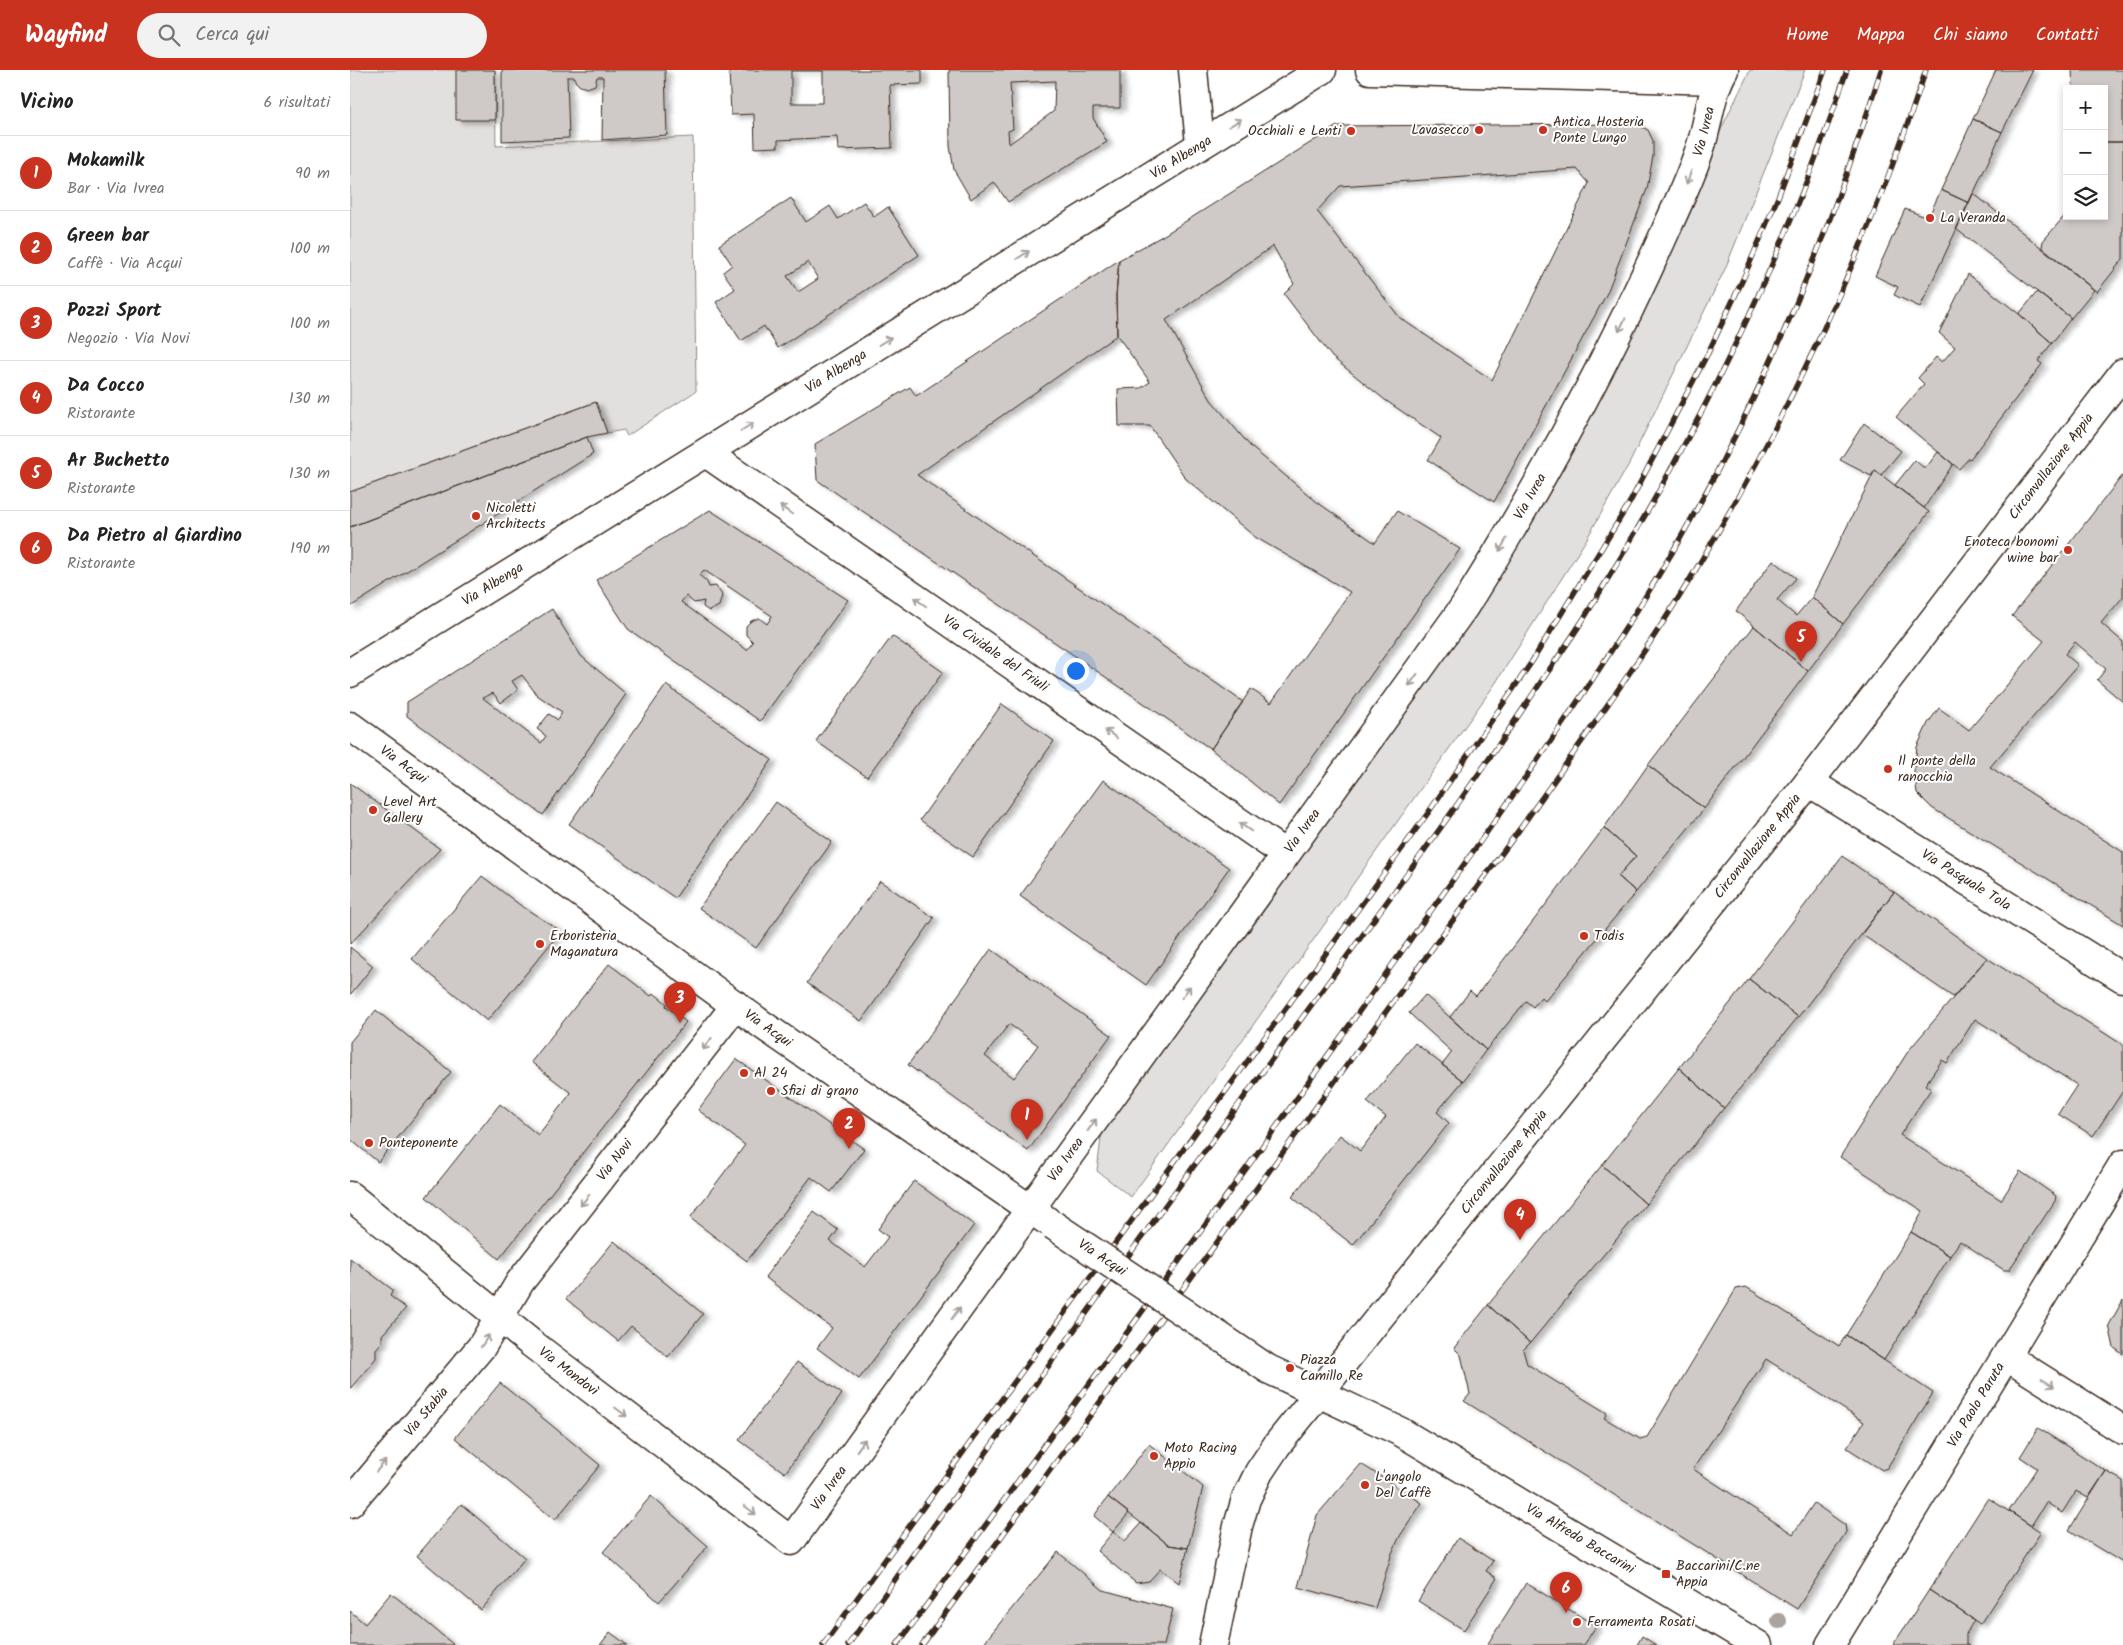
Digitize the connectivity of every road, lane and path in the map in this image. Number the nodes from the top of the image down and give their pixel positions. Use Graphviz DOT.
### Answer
graph roads {
  1 [pos="1194,70"];
  2 [pos="1322,70"];
  3 [pos="1370,70"];
  4 [pos="1721,75"];
  5 [pos="1200,144"];
  6 [pos="2123,372"];
  7 [pos="706,453"];
  8 [pos="350,673"];
  9 [pos="350,726"];
  10 [pos="1809,782"];
  11 [pos="1285,854"];
  12 [pos="2123,978"];
  13 [pos="736,1005"];
  14 [pos="2123,1164"];
  15 [pos="350,1196"];
  16 [pos="1042,1217"];
  17 [pos="499,1318"];
  18 [pos="2007,1357"];
  19 [pos="1318,1392"];
  20 [pos="2123,1430"];
  21 [pos="350,1503"];
  22 [pos="791,1541"];
  23 [pos="1213,1645"];
  24 [pos="1758,1645"];
  25 [pos="1830,1645"];
  1 -- 5 [label="street"];
  5 -- 2 [label="street, Via Albenga, one-way"];
  3 -- 4 [label="street"];
  4 -- 11 [label="street, Via Ivrea, one-way"];
  7 -- 5 [label="street, Via Albenga, one-way"];
  6 -- 10 [label="street, Circonvallazione Appia"];
  7 -- 8 [label="street, Via Albenga"];
  11 -- 7 [label="street, Via Cividale del Friuli, one-way"];
  9 -- 13 [label="street, Via Acqui"];
  10 -- 12 [label="street, Via Pasquale Tola"];
  10 -- 19 [label="street, Circonvallazione Appia"];
  16 -- 11 [label="street, Via Ivrea, one-way"];
  13 -- 16 [label="street, Via Acqui"];
  13 -- 17 [label="street, Via Novi, one-way"];
  14 -- 18 [label="street, Via Paolo Paruta"];
  15 -- 17 [label="street, Via Mondovì"];
  16 -- 19 [label="street, Via Acqui, bridge"];
  22 -- 16 [label="street, Via Ivrea, one-way"];
  21 -- 17 [label="street, Via Stabia, one-way"];
  17 -- 22 [label="street, Via Mondovì, one-way"];
  18 -- 20 [label="street, one-way"];
  18 -- 25 [label="street, Via Paolo Paruta"];
  19 -- 23 [label="street"];
  19 -- 24 [label="street, Via Alfredo Baccarini"];
}
